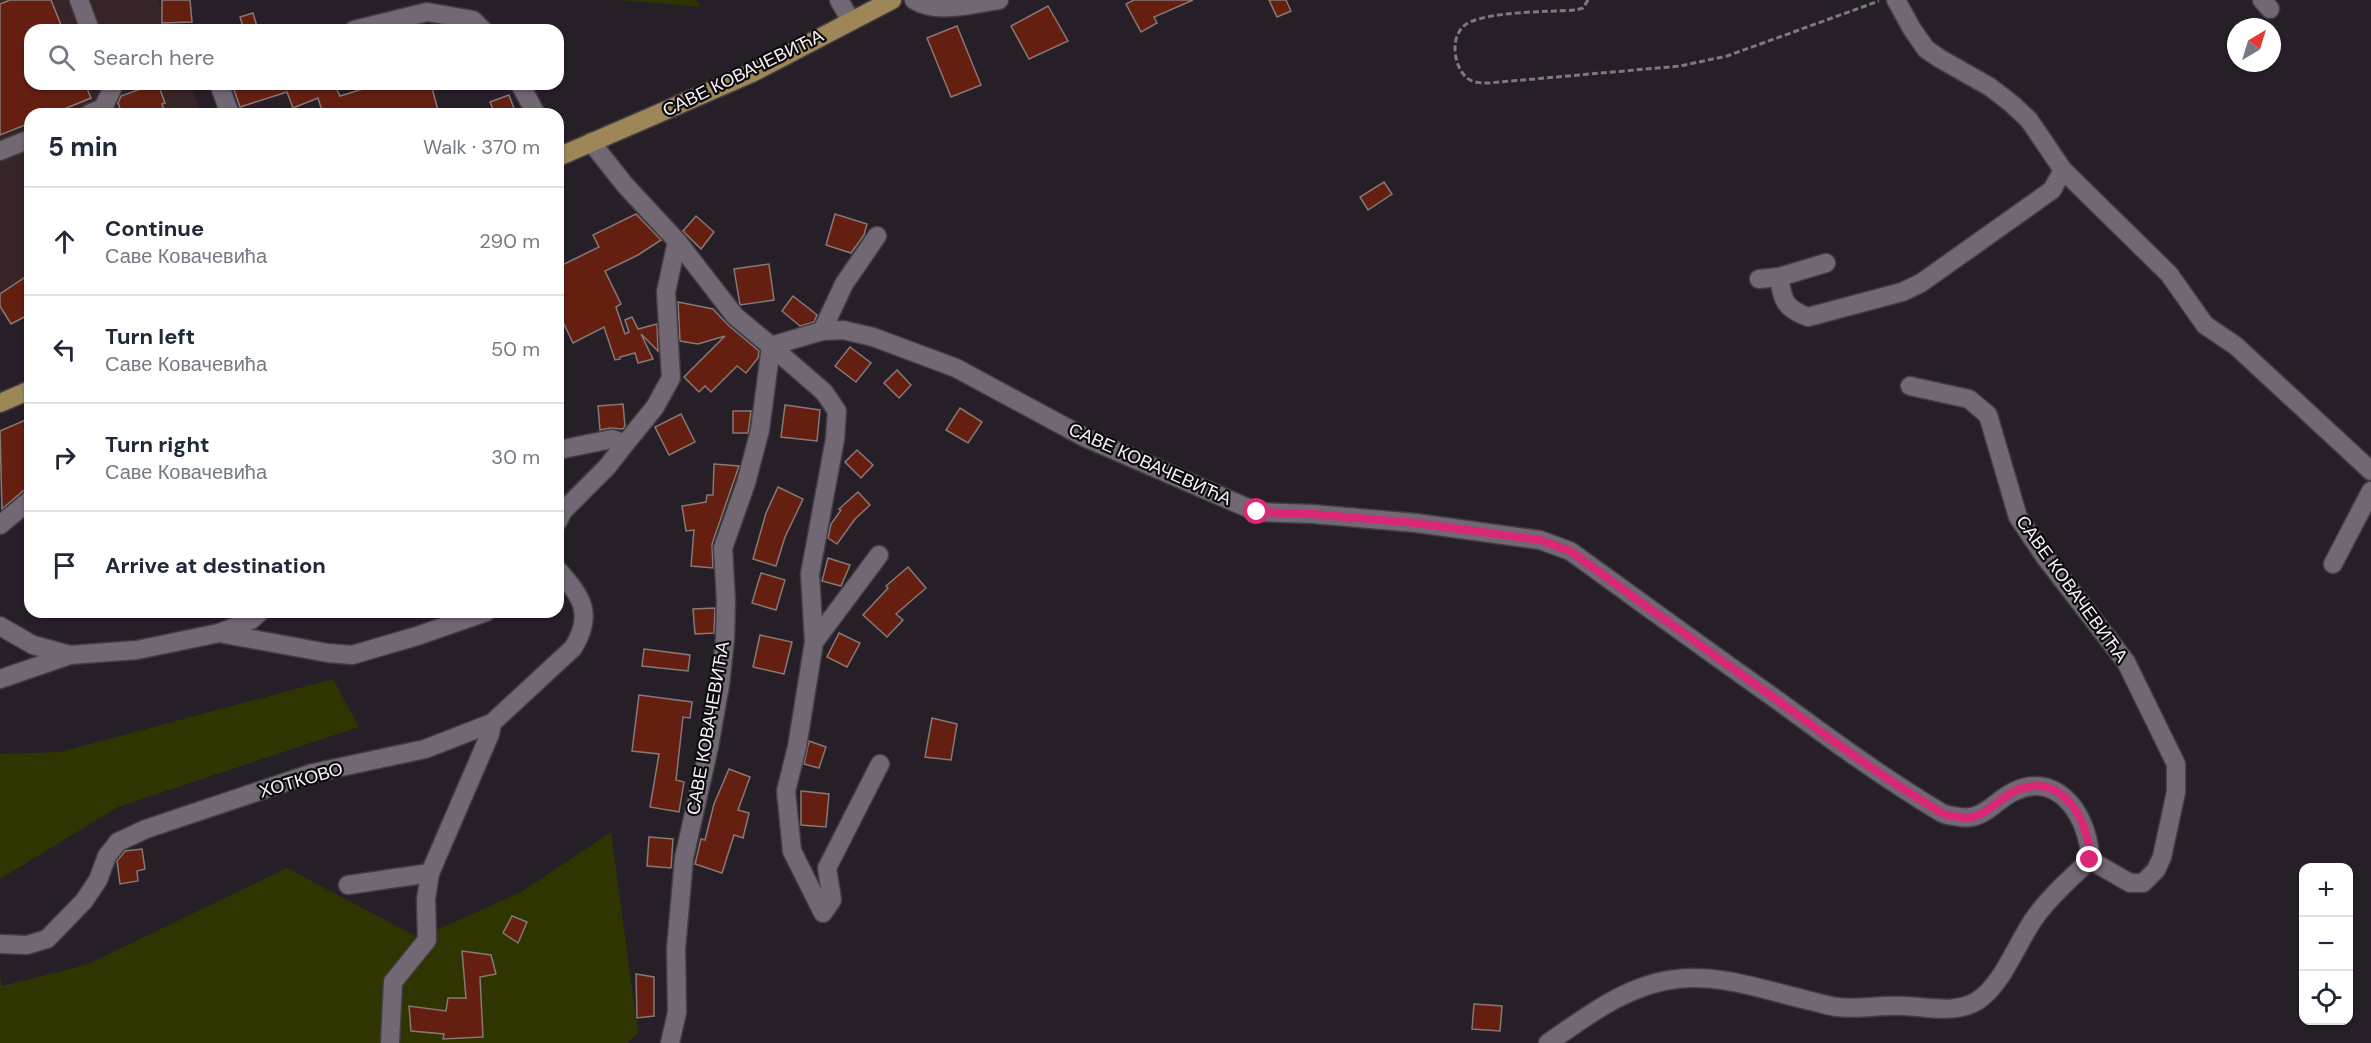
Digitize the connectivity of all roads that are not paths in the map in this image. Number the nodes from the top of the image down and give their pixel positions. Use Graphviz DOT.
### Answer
graph roads {
  1 [pos="79,0"];
  2 [pos="839,0"];
  3 [pos="892,0"];
  4 [pos="915,0"];
  5 [pos="999,0"];
  6 [pos="1896,0"];
  7 [pos="851,21"];
  8 [pos="88,24"];
  9 [pos="378,24"];
  10 [pos="477,24"];
  11 [pos="112,90"];
  12 [pos="221,90"];
  13 [pos="523,90"];
  14 [pos="103,108"];
  15 [pos="228,108"];
  16 [pos="533,108"];
  17 [pos="24,141"];
  18 [pos="591,142"];
  19 [pos="0,151"];
  20 [pos="564,153"];
  21 [pos="2063,171"];
  22 [pos="877,236"];
  23 [pos="677,241"];
  24 [pos="1826,263"];
  25 [pos="1779,277"];
  26 [pos="1759,279"];
  27 [pos="822,331"];
  28 [pos="771,346"];
  29 [pos="1910,386"];
  30 [pos="24,393"];
  31 [pos="0,403"];
  32 [pos="625,444"];
  33 [pos="564,449"];
  34 [pos="2371,471"];
  35 [pos="2371,491"];
  36 [pos="24,505"];
  37 [pos="564,511"];
  38 [pos="0,525"];
  39 [pos="879,555"];
  40 [pos="2333,564"];
  41 [pos="564,577"];
  42 [pos="253,618"];
  43 [pos="469,618"];
  44 [pos="0,626"];
  45 [pos="219,633"];
  46 [pos="814,642"];
  47 [pos="70,655"];
  48 [pos="0,679"];
  49 [pos="492,723"];
  50 [pos="880,764"];
  51 [pos="2090,860"];
  52 [pos="430,873"];
  53 [pos="348,885"];
  54 [pos="0,944"];
  55 [pos="390,1043"];
  56 [pos="670,1043"];
  57 [pos="1548,1043"];
  1 -- 8 [label="street"];
  2 -- 7 [label="street"];
  3 -- 7 [label="main road, САВЕ КОВАЧЕВИЋА"];
  4 -- 5 [label="street"];
  6 -- 21 [label="street"];
  7 -- 18 [label="main road, САВЕ КОВАЧЕВИЋА"];
  9 -- 10 [label="street"];
  11 -- 14 [label="street"];
  12 -- 15 [label="street"];
  13 -- 16 [label="street"];
  17 -- 19 [label="street"];
  18 -- 20 [label="main road, САВЕ КОВАЧЕВИЋА"];
  18 -- 23 [label="street"];
  21 -- 25 [label="street"];
  21 -- 34 [label="street"];
  22 -- 27 [label="street"];
  23 -- 28 [label="street"];
  23 -- 32 [label="street"];
  24 -- 25 [label="street"];
  25 -- 26 [label="street"];
  27 -- 28 [label="street, САВЕ КОВАЧЕВИЋА"];
  27 -- 51 [label="street, САВЕ КОВАЧЕВИЋА"];
  28 -- 46 [label="street"];
  28 -- 56 [label="street, САВЕ КОВАЧЕВИЋА"];
  29 -- 51 [label="street, САВЕ КОВАЧЕВИЋА"];
  30 -- 31 [label="main road"];
  32 -- 33 [label="street"];
  32 -- 37 [label="street"];
  35 -- 40 [label="street"];
  36 -- 38 [label="street"];
  39 -- 46 [label="street"];
  41 -- 49 [label="street"];
  42 -- 45 [label="street"];
  43 -- 45 [label="street"];
  44 -- 47 [label="street"];
  45 -- 47 [label="street"];
  46 -- 50 [label="street"];
  47 -- 48 [label="street"];
  49 -- 52 [label="street"];
  49 -- 54 [label="street, ХОТКОВО"];
  51 -- 57 [label="street"];
  52 -- 53 [label="street"];
  52 -- 55 [label="street"];
}
